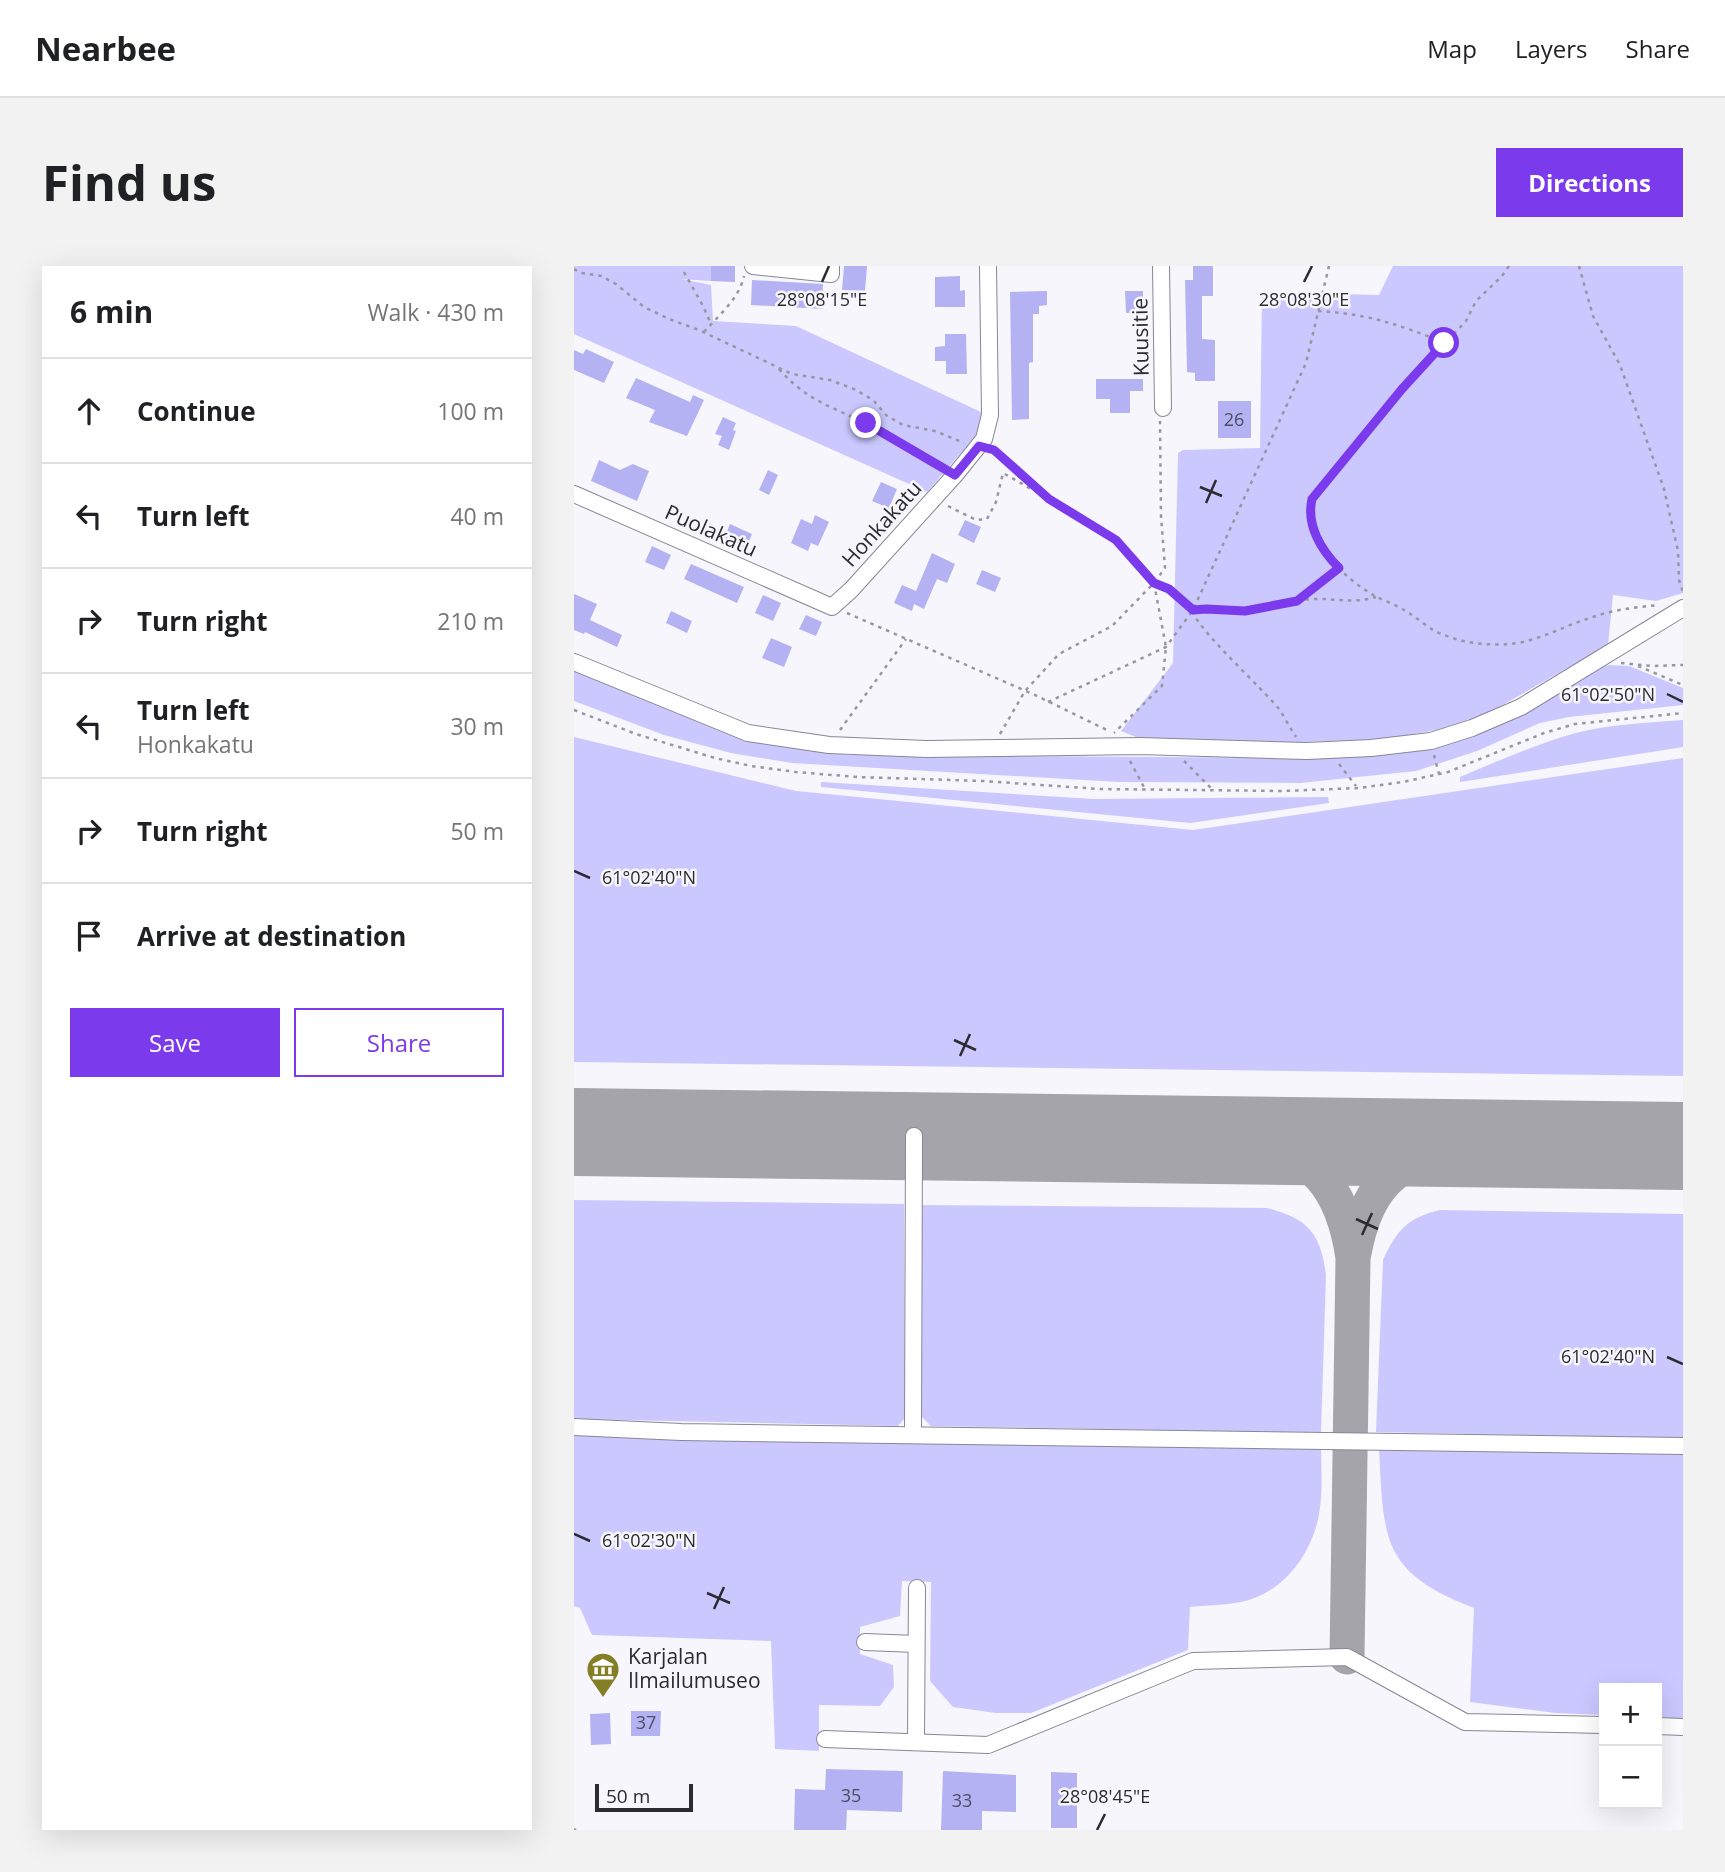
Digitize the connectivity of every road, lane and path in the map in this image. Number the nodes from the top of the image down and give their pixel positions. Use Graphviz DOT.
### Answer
graph roads {
  1 [pos="747,266"];
  2 [pos="753,266"];
  3 [pos="831,266"];
  4 [pos="988,266"];
  5 [pos="1161,266"];
  6 [pos="1329,266"];
  7 [pos="1510,266"];
  8 [pos="1579,266"];
  9 [pos="574,269"];
  10 [pos="684,272"];
  11 [pos="1318,311"];
  12 [pos="711,324"];
  13 [pos="704,332"];
  14 [pos="1444,343"];
  15 [pos="778,367"];
  16 [pos="1163,408"];
  17 [pos="977,448"];
  18 [pos="955,475"];
  19 [pos="574,494"];
  20 [pos="933,498"];
  21 [pos="1049,499"];
  22 [pos="1339,568"];
  23 [pos="1154,583"];
  24 [pos="1683,592"];
  25 [pos="1376,597"];
  26 [pos="1297,601"];
  27 [pos="1661,604"];
  28 [pos="832,607"];
  29 [pos="1683,608"];
  30 [pos="1193,610"];
  31 [pos="906,639"];
  32 [pos="1166,647"];
  33 [pos="574,662"];
  34 [pos="1632,663"];
  35 [pos="1593,664"];
  36 [pos="1683,665"];
  37 [pos="1683,685"];
  38 [pos="1025,691"];
  39 [pos="1048,702"];
  40 [pos="574,710"];
  41 [pos="1683,713"];
  42 [pos="1117,740"];
  43 [pos="1430,741"];
  44 [pos="829,746"];
  45 [pos="1140,746"];
  46 [pos="1169,747"];
  47 [pos="992,748"];
  48 [pos="1329,750"];
  49 [pos="1307,751"];
  50 [pos="1439,774"];
  51 [pos="1357,788"];
  52 [pos="1213,789"];
  53 [pos="1145,790"];
  54 [pos="914,1136"];
  55 [pos="574,1427"];
  56 [pos="913,1434"];
  57 [pos="1683,1446"];
  58 [pos="917,1587"];
  59 [pos="865,1642"];
  60 [pos="916,1644"];
  61 [pos="1599,1725"];
  62 [pos="1662,1726"];
  63 [pos="1683,1727"];
  64 [pos="825,1739"];
  65 [pos="916,1741"];
  1 -- 12 [label="path"];
  2 -- 3 [label="street"];
  4 -- 17 [label="street, Honkakatu"];
  5 -- 16 [label="street, Kuusitie"];
  6 -- 11 [label="path"];
  7 -- 14 [label="path"];
  8 -- 24 [label="path"];
  9 -- 13 [label="path"];
  10 -- 12 [label="path"];
  11 -- 14 [label="path"];
  11 -- 30 [label="path"];
  12 -- 13 [label="path"];
  13 -- 15 [label="path"];
  14 -- 22 [label="path"];
  15 -- 17 [label="path"];
  15 -- 18 [label="path"];
  16 -- 23 [label="path"];
  17 -- 18 [label="street, Honkakatu"];
  17 -- 21 [label="path"];
  18 -- 20 [label="street, Honkakatu"];
  19 -- 28 [label="street, Puolakatu"];
  20 -- 21 [label="path"];
  20 -- 28 [label="street, Honkakatu"];
  21 -- 23 [label="path"];
  22 -- 25 [label="path"];
  22 -- 26 [label="path"];
  23 -- 30 [label="path"];
  23 -- 32 [label="path"];
  23 -- 38 [label="path"];
  25 -- 26 [label="path"];
  25 -- 27 [label="path"];
  26 -- 30 [label="path"];
  28 -- 31 [label="path"];
  29 -- 35 [label="street"];
  30 -- 32 [label="path"];
  30 -- 49 [label="path"];
  31 -- 38 [label="path"];
  31 -- 44 [label="path"];
  32 -- 39 [label="path"];
  32 -- 42 [label="path"];
  33 -- 44 [label="street"];
  34 -- 35 [label="path"];
  34 -- 36 [label="path"];
  34 -- 37 [label="path"];
  35 -- 43 [label="street"];
  38 -- 39 [label="path"];
  38 -- 47 [label="path"];
  39 -- 42 [label="path"];
  40 -- 53 [label="path"];
  41 -- 50 [label="path"];
  42 -- 45 [label="street"];
  42 -- 45 [label="path"];
  42 -- 47 [label="street"];
  42 -- 53 [label="path"];
  43 -- 48 [label="street"];
  43 -- 50 [label="path"];
  44 -- 47 [label="street"];
  45 -- 46 [label="street"];
  46 -- 49 [label="street"];
  46 -- 52 [label="path"];
  48 -- 49 [label="street"];
  48 -- 51 [label="path"];
  50 -- 51 [label="path"];
  51 -- 52 [label="path"];
  52 -- 53 [label="path"];
  54 -- 56 [label="street"];
  55 -- 56 [label="street"];
  56 -- 57 [label="street"];
  58 -- 60 [label="street"];
  59 -- 60 [label="street"];
  60 -- 65 [label="street"];
  61 -- 65 [label="street"];
  62 -- 63 [label="street"];
  64 -- 65 [label="street"];
}
